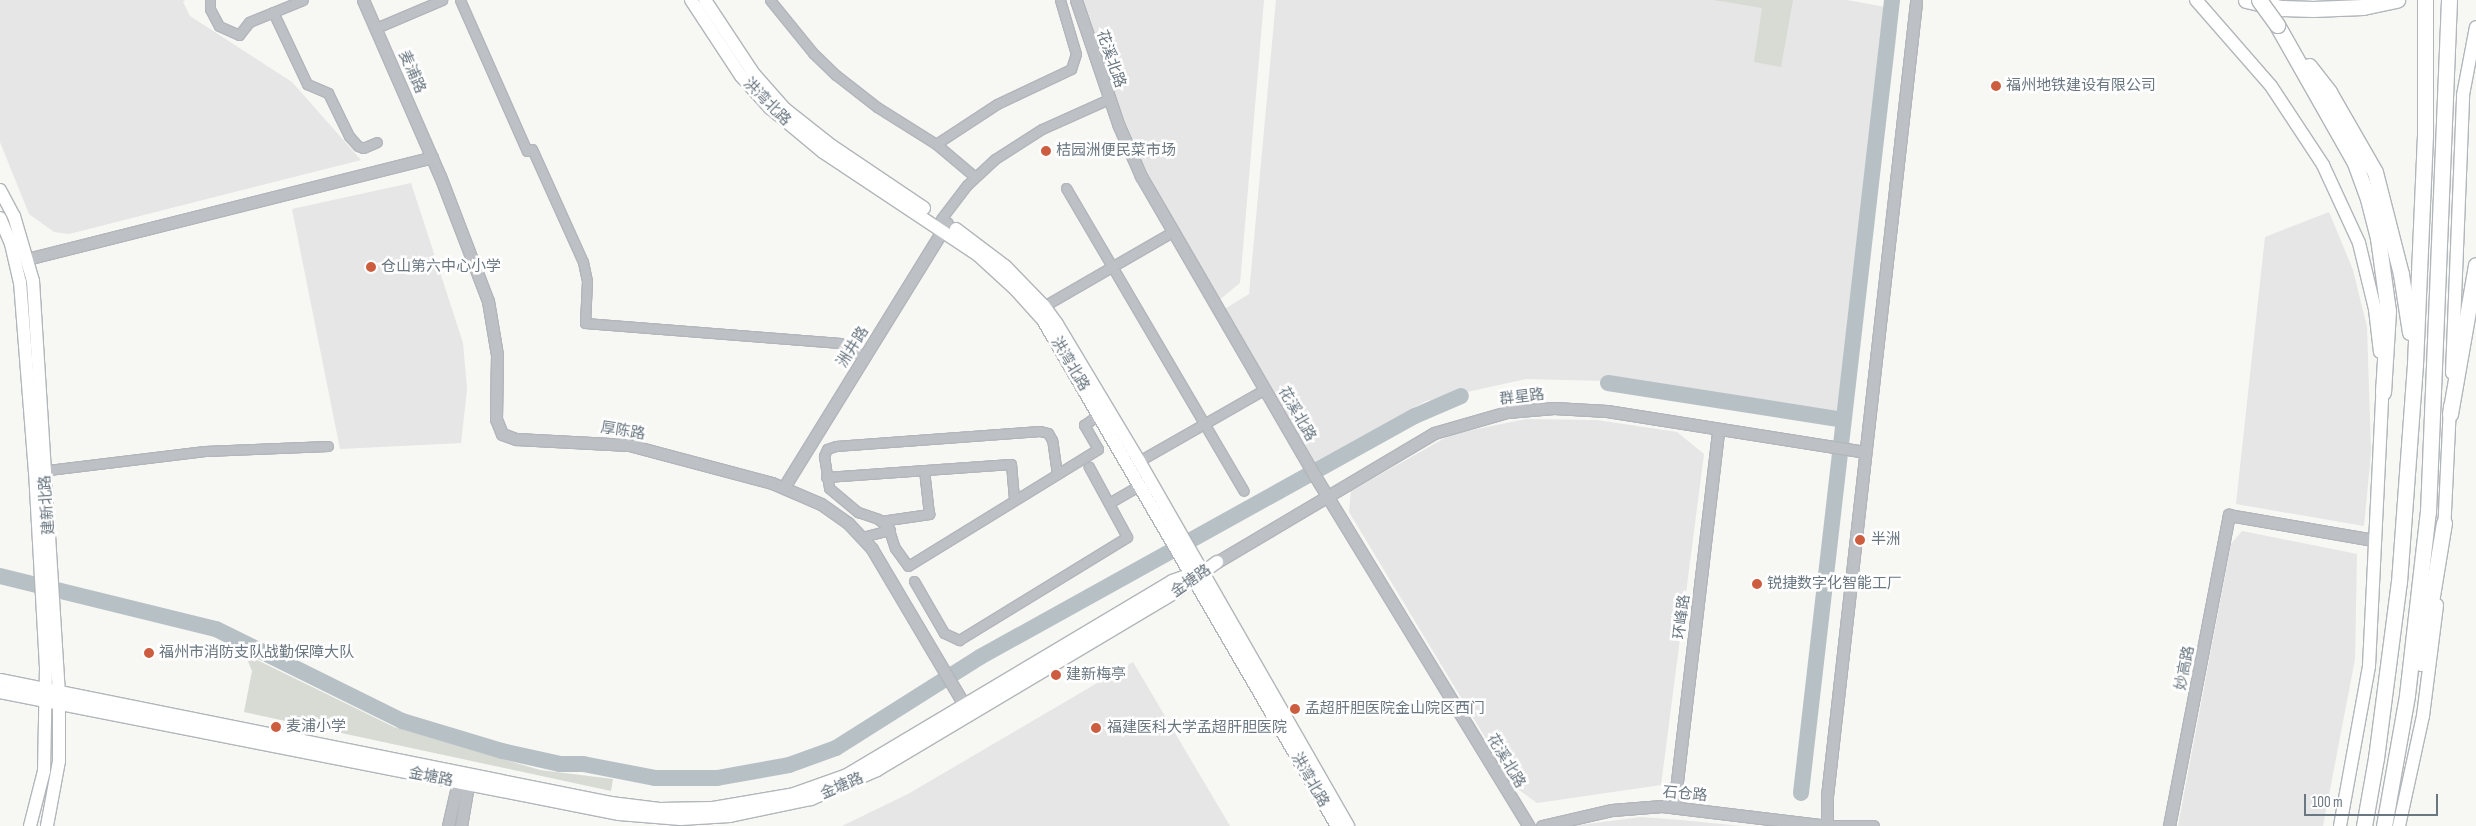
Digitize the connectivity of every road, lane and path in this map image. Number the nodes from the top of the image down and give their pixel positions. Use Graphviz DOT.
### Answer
graph roads {
  1 [pos="210,0"];
  2 [pos="303,0"];
  3 [pos="364,0"];
  4 [pos="442,0"];
  5 [pos="460,0"];
  6 [pos="691,0"];
  7 [pos="705,0"];
  8 [pos="770,0"];
  9 [pos="1076,0"];
  10 [pos="2196,0"];
  11 [pos="2246,0"];
  12 [pos="2259,0"];
  13 [pos="2329,0"];
  14 [pos="2383,0"];
  15 [pos="2397,0"];
  16 [pos="2449,0"];
  17 [pos="1915,1"];
  18 [pos="1061,3"];
  19 [pos="2425,6"];
  20 [pos="273,12"];
  21 [pos="2277,25"];
  22 [pos="2476,27"];
  23 [pos="376,28"];
  24 [pos="1109,99"];
  25 [pos="376,142"];
  26 [pos="936,144"];
  27 [pos="432,157"];
  28 [pos="975,177"];
  29 [pos="1066,188"];
  30 [pos="0,190"];
  31 [pos="0,218"];
  32 [pos="943,224"];
  33 [pos="1174,231"];
  34 [pos="21,261"];
  35 [pos="2476,265"];
  36 [pos="1112,267"];
  37 [pos="1044,306"];
  38 [pos="864,357"];
  39 [pos="2415,364"];
  40 [pos="1265,389"];
  41 [pos="2383,392"];
  42 [pos="1100,414"];
  43 [pos="2450,414"];
  44 [pos="1204,424"];
  45 [pos="1718,430"];
  46 [pos="328,446"];
  47 [pos="1865,452"];
  48 [pos="1140,461"];
  49 [pos="1090,467"];
  50 [pos="924,470"];
  51 [pos="40,471"];
  52 [pos="1057,474"];
  53 [pos="826,477"];
  54 [pos="1140,485"];
  55 [pos="784,487"];
  56 [pos="1244,492"];
  57 [pos="1328,497"];
  58 [pos="1014,500"];
  59 [pos="1109,503"];
  60 [pos="881,521"];
  61 [pos="2444,523"];
  62 [pos="890,530"];
  63 [pos="862,537"];
  64 [pos="2374,540"];
  65 [pos="1180,544"];
  66 [pos="1217,562"];
  67 [pos="1198,574"];
  68 [pos="914,581"];
  69 [pos="0,680"];
  70 [pos="0,692"];
  71 [pos="53,698"];
  72 [pos="965,706"];
  73 [pos="463,783"];
  74 [pos="2388,806"];
  75 [pos="1674,807"];
  76 [pos="658,818"];
  77 [pos="30,826"];
  78 [pos="47,826"];
  79 [pos="448,826"];
  80 [pos="460,826"];
  81 [pos="1337,826"];
  82 [pos="1348,826"];
  83 [pos="1528,826"];
  84 [pos="1542,826"];
  85 [pos="1828,826"];
  86 [pos="1873,826"];
  87 [pos="2168,826"];
  88 [pos="2340,826"];
  89 [pos="2364,826"];
  90 [pos="2384,826"];
  91 [pos="2399,826"];
  1 -- 20 [label="street"];
  2 -- 20 [label="street"];
  3 -- 23 [label="street, 麦浦路"];
  4 -- 23 [label="street"];
  5 -- 38 [label="street"];
  6 -- 32 [label="main road, 洪湾北路"];
  7 -- 32 [label="main road, 洪湾北路"];
  8 -- 26 [label="street"];
  9 -- 18 [label="street"];
  9 -- 24 [label="street, 花溪北路"];
  10 -- 41 [label="main road"];
  11 -- 15 [label="highway"];
  12 -- 21 [label="highway, bridge"];
  13 -- 14 [label="highway"];
  16 -- 74 [label="highway"];
  17 -- 47 [label="street"];
  18 -- 26 [label="street"];
  19 -- 39 [label="highway"];
  20 -- 25 [label="street"];
  21 -- 39 [label="highway"];
  21 -- 41 [label="highway"];
  22 -- 43 [label="main road"];
  23 -- 27 [label="street, 麦浦路"];
  24 -- 28 [label="street"];
  24 -- 33 [label="street, 花溪北路"];
  26 -- 28 [label="street"];
  27 -- 34 [label="street"];
  27 -- 55 [label="street, 厚陈路"];
  28 -- 32 [label="street"];
  29 -- 36 [label="street"];
  30 -- 34 [label="main road, 建新北路"];
  31 -- 34 [label="main road, 建新北路"];
  32 -- 37 [label="main road, 洪湾北路"];
  32 -- 38 [label="street, 洲井路"];
  32 -- 42 [label="main road, 洪湾北路"];
  33 -- 36 [label="street"];
  33 -- 40 [label="street, 花溪北路"];
  34 -- 51 [label="main road, 建新北路"];
  35 -- 43 [label="highway"];
  36 -- 37 [label="street"];
  36 -- 44 [label="street"];
  37 -- 48 [label="main road, 洪湾北路"];
  38 -- 55 [label="street, 洲井路"];
  39 -- 89 [label="highway"];
  40 -- 44 [label="street"];
  40 -- 57 [label="street, 花溪北路"];
  41 -- 64 [label="main road"];
  42 -- 52 [label="street"];
  42 -- 54 [label="main road, 洪湾北路"];
  43 -- 61 [label="main road"];
  44 -- 48 [label="street"];
  44 -- 56 [label="street"];
  45 -- 47 [label="street, 群星路"];
  45 -- 57 [label="street, 群星路"];
  45 -- 75 [label="street, 环峰路"];
  46 -- 51 [label="street"];
  47 -- 85 [label="street"];
  48 -- 65 [label="main road, 洪湾北路"];
  49 -- 59 [label="street"];
  50 -- 53 [label="street"];
  50 -- 58 [label="street"];
  50 -- 60 [label="street"];
  51 -- 71 [label="main road, 建新北路"];
  52 -- 53 [label="street"];
  52 -- 58 [label="street"];
  53 -- 60 [label="street"];
  54 -- 59 [label="street"];
  54 -- 65 [label="main road, 洪湾北路"];
  55 -- 63 [label="street, 厚陈路"];
  57 -- 66 [label="street, 群星路"];
  57 -- 83 [label="street, 花溪北路"];
  58 -- 62 [label="street"];
  59 -- 68 [label="street"];
  60 -- 62 [label="street"];
  61 -- 74 [label="highway"];
  61 -- 91 [label="main road"];
  62 -- 63 [label="street"];
  63 -- 72 [label="street, 厚陈路"];
  64 -- 87 [label="street, 妙高路"];
  64 -- 88 [label="main road"];
  65 -- 67 [label="main road, 洪湾北路"];
  66 -- 67 [label="main road, 金塘路"];
  67 -- 72 [label="main road, 金塘路"];
  67 -- 76 [label="main road, 金塘路"];
  67 -- 81 [label="main road, 洪湾北路"];
  67 -- 82 [label="main road, 洪湾北路"];
  69 -- 71 [label="main road, 金塘路"];
  70 -- 71 [label="main road, 金塘路"];
  71 -- 73 [label="main road, 金塘路"];
  71 -- 76 [label="main road, 金塘路"];
  71 -- 77 [label="main road, 建新北路"];
  71 -- 78 [label="main road, 建新北路"];
  72 -- 76 [label="main road, 金塘路"];
  73 -- 76 [label="main road, 金塘路"];
  73 -- 79 [label="street"];
  73 -- 80 [label="street"];
  74 -- 90 [label="highway"];
  75 -- 84 [label="street, 石仓路"];
  75 -- 85 [label="street, 石仓路"];
  85 -- 86 [label="street, 石仓路"];
}
